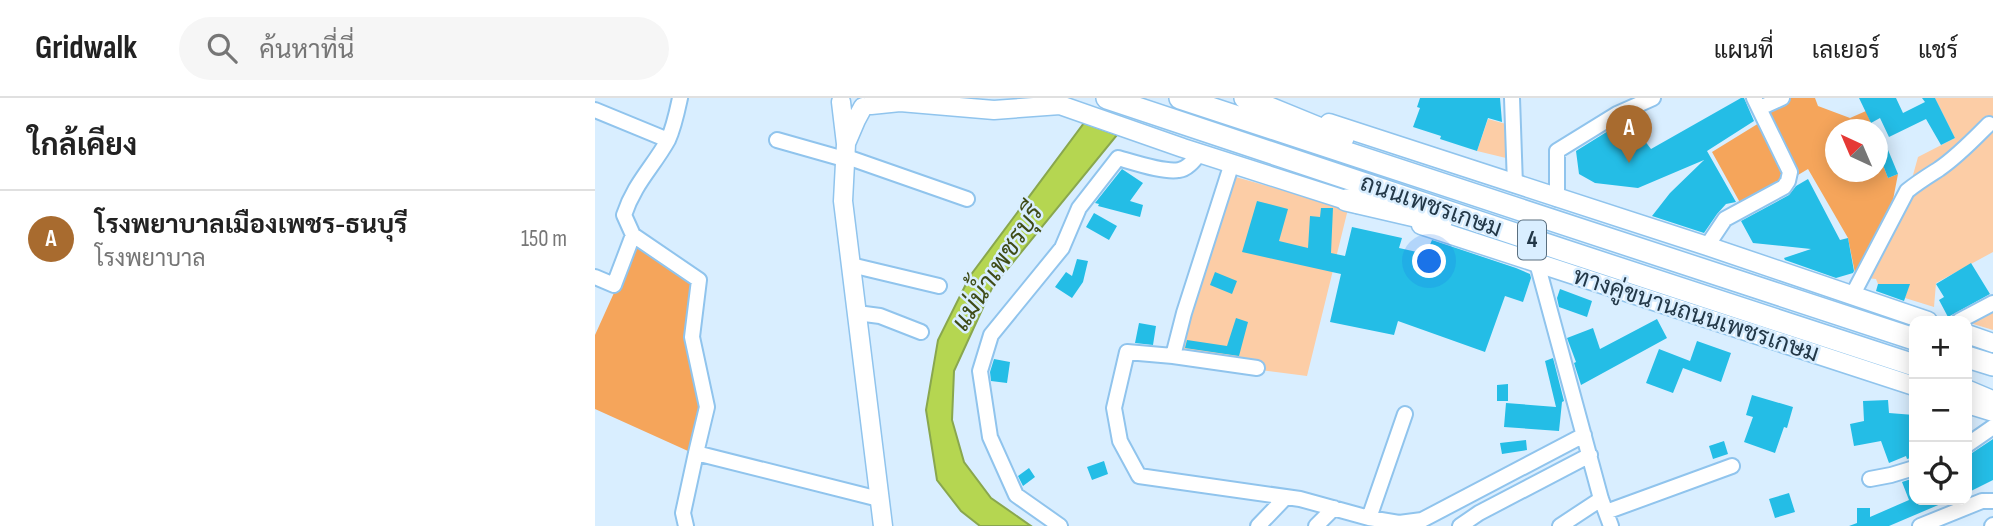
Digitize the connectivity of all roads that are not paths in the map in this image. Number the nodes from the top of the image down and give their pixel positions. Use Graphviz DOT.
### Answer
graph roads {
  1 [pos="680,98"];
  2 [pos="1107,98"];
  3 [pos="1180,98"];
  4 [pos="1245,98"];
  5 [pos="1252,98"];
  6 [pos="1513,98"];
  7 [pos="1653,98"];
  8 [pos="1782,98"];
  9 [pos="839,100"];
  10 [pos="871,103"];
  11 [pos="1757,103"];
  12 [pos="595,110"];
  13 [pos="1990,124"];
  14 [pos="668,139"];
  15 [pos="777,140"];
  16 [pos="845,153"];
  17 [pos="1201,153"];
  18 [pos="1232,163"];
  19 [pos="1515,185"];
  20 [pos="967,199"];
  21 [pos="1557,199"];
  22 [pos="1346,200"];
  23 [pos="1516,208"];
  24 [pos="633,235"];
  25 [pos="1707,246"];
  26 [pos="1566,251"];
  27 [pos="1537,263"];
  28 [pos="851,265"];
  29 [pos="595,277"];
  30 [pos="939,286"];
  31 [pos="1764,289"];
  32 [pos="1852,296"];
  33 [pos="1993,303"];
  34 [pos="857,313"];
  35 [pos="1913,316"];
  36 [pos="1968,316"];
  37 [pos="1909,330"];
  38 [pos="921,331"];
  39 [pos="1972,336"];
  40 [pos="1909,337"];
  41 [pos="1993,342"];
  42 [pos="1972,346"];
  43 [pos="1993,352"];
  44 [pos="1173,356"];
  45 [pos="1972,359"];
  46 [pos="1909,365"];
  47 [pos="1993,365"];
  48 [pos="1257,368"];
  49 [pos="1909,384"];
  50 [pos="1972,384"];
  51 [pos="1993,391"];
  52 [pos="1972,393"];
  53 [pos="1993,402"];
  54 [pos="1972,406"];
  55 [pos="1993,412"];
  56 [pos="1405,414"];
  57 [pos="1993,428"];
  58 [pos="1584,435"];
  59 [pos="1972,442"];
  60 [pos="696,453"];
  61 [pos="1590,455"];
  62 [pos="1732,466"];
  63 [pos="1909,470"];
  64 [pos="1870,479"];
  65 [pos="1286,496"];
  66 [pos="879,499"];
  67 [pos="1993,501"];
  68 [pos="1335,508"];
  69 [pos="1606,512"];
  70 [pos="1369,518"];
  71 [pos="686,526"];
  72 [pos="883,526"];
  73 [pos="1060,526"];
  74 [pos="1258,526"];
  75 [pos="1316,526"];
  76 [pos="1460,526"];
  77 [pos="1560,526"];
  78 [pos="1920,526"];
  1 -- 14 [label="street"];
  2 -- 26 [label="highway, ถนนเพชรเกษม / 4"];
  3 -- 23 [label="highway, ถนนเพชรเกษม / 4"];
  4 -- 23 [label="highway"];
  5 -- 19 [label="main road, 4"];
  6 -- 19 [label="street"];
  7 -- 21 [label="street"];
  8 -- 11 [label="street"];
  9 -- 10 [label="main road, ทางคู่ขนานถนนเพชรเกษม"];
  9 -- 16 [label="main road"];
  10 -- 16 [label="main road"];
  10 -- 17 [label="main road, ทางคู่ขนานถนนเพชรเกษม / 4"];
  11 -- 25 [label="street"];
  12 -- 14 [label="street"];
  13 -- 32 [label="street"];
  14 -- 24 [label="street"];
  15 -- 16 [label="street"];
  16 -- 20 [label="street"];
  16 -- 28 [label="main road"];
  17 -- 18 [label="main road, ทางคู่ขนานถนนเพชรเกษม / 4"];
  17 -- 73 [label="street"];
  18 -- 22 [label="main road, ทางคู่ขนานถนนเพชรเกษม / 4"];
  18 -- 44 [label="street"];
  19 -- 21 [label="main road, 4"];
  21 -- 25 [label="main road, 4"];
  22 -- 26 [label="highway"];
  22 -- 27 [label="main road, ทางคู่ขนานถนนเพชรเกษม / 4"];
  23 -- 31 [label="highway, ถนนเพชรเกษม / 4"];
  24 -- 29 [label="street"];
  24 -- 60 [label="street"];
  25 -- 32 [label="main road, 4"];
  26 -- 46 [label="highway, ถนนเพชรเกษม / 4"];
  27 -- 49 [label="main road, ทางคู่ขนานถนนเพชรเกษม / 4"];
  27 -- 58 [label="street"];
  28 -- 30 [label="street"];
  28 -- 34 [label="main road"];
  31 -- 37 [label="highway"];
  31 -- 40 [label="highway, ถนนเพชรเกษม / 4"];
  32 -- 35 [label="main road, 4"];
  33 -- 36 [label="street"];
  34 -- 38 [label="street"];
  34 -- 66 [label="main road"];
  39 -- 41 [label="main road"];
  42 -- 43 [label="highway"];
  44 -- 48 [label="street"];
  44 -- 65 [label="street"];
  45 -- 47 [label="highway"];
  50 -- 51 [label="highway"];
  52 -- 53 [label="highway"];
  54 -- 55 [label="main road"];
  56 -- 70 [label="street"];
  57 -- 59 [label="street"];
  58 -- 61 [label="street"];
  58 -- 70 [label="street"];
  60 -- 66 [label="street"];
  60 -- 71 [label="street"];
  61 -- 69 [label="street"];
  61 -- 76 [label="street"];
  62 -- 69 [label="street"];
  63 -- 64 [label="street"];
  65 -- 68 [label="street"];
  65 -- 74 [label="street"];
  66 -- 72 [label="main road"];
  67 -- 78 [label="street"];
  68 -- 70 [label="street"];
  68 -- 75 [label="street"];
  69 -- 77 [label="street"];
}
